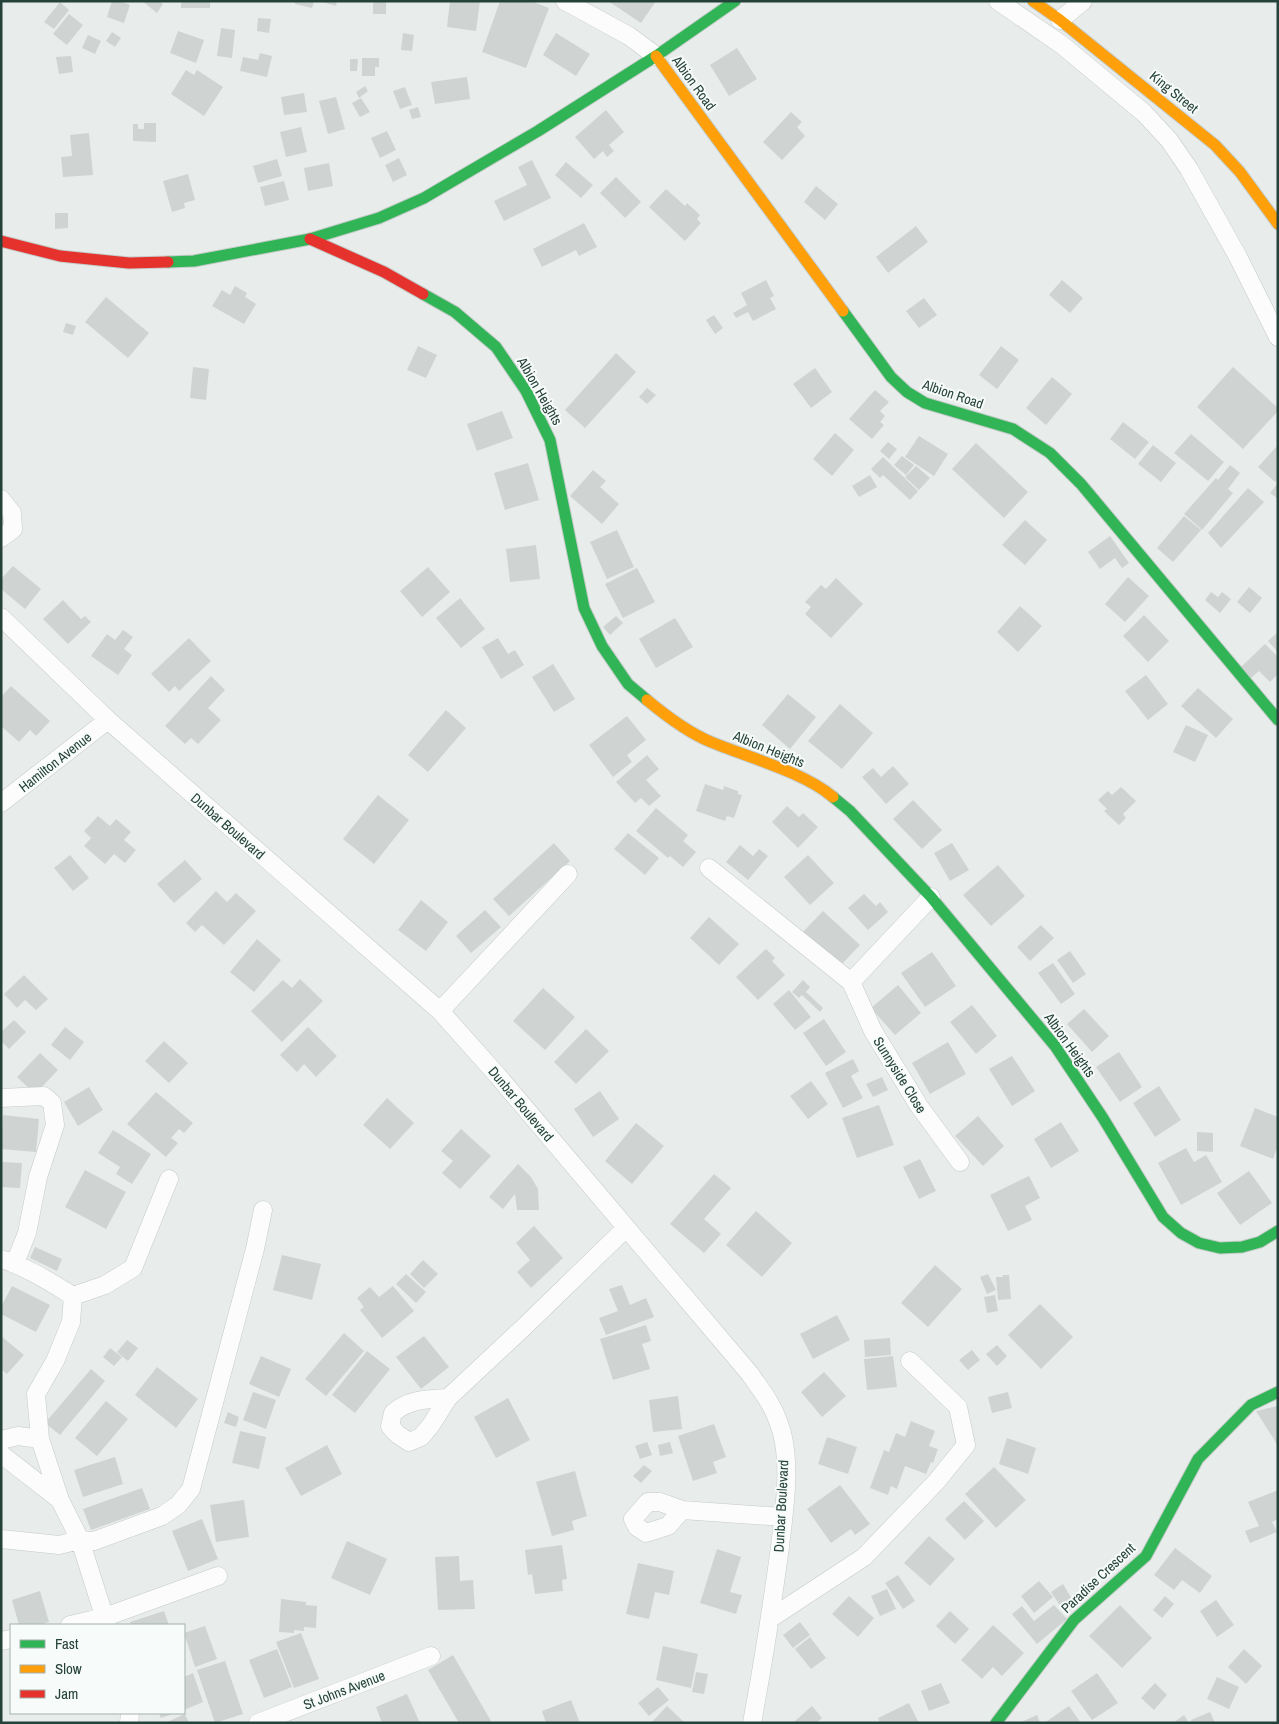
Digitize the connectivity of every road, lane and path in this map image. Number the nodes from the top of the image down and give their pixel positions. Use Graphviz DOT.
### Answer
graph roads {
  1 [pos="565,1"];
  2 [pos="735,1"];
  3 [pos="998,1"];
  4 [pos="1033,1"];
  5 [pos="1083,1"];
  6 [pos="1060,20"];
  7 [pos="656,56"];
  8 [pos="1278,224"];
  9 [pos="310,239"];
  10 [pos="1,240"];
  11 [pos="1278,337"];
  12 [pos="1,499"];
  13 [pos="1,538"];
  14 [pos="1,617"];
  15 [pos="108,720"];
  16 [pos="1278,720"];
  17 [pos="1,803"];
  18 [pos="709,868"];
  19 [pos="568,874"];
  20 [pos="931,897"];
  21 [pos="850,982"];
  22 [pos="440,1011"];
  23 [pos="1,1098"];
  24 [pos="960,1162"];
  25 [pos="169,1179"];
  26 [pos="263,1210"];
  27 [pos="626,1228"];
  28 [pos="1278,1231"];
  29 [pos="8,1261"];
  30 [pos="73,1296"];
  31 [pos="910,1360"];
  32 [pos="1278,1392"];
  33 [pos="448,1398"];
  34 [pos="40,1439"];
  35 [pos="1,1440"];
  36 [pos="1,1454"];
  37 [pos="60,1500"];
  38 [pos="682,1510"];
  39 [pos="783,1517"];
  40 [pos="1,1539"];
  41 [pos="80,1540"];
  42 [pos="218,1576"];
  43 [pos="771,1618"];
  44 [pos="106,1621"];
  45 [pos="79,1624"];
  46 [pos="431,1656"];
  47 [pos="258,1723"];
  48 [pos="752,1723"];
  49 [pos="996,1723"];
  1 -- 7 [label="street"];
  2 -- 7 [label="street"];
  3 -- 11 [label="street"];
  4 -- 6 [label="street, King Street"];
  5 -- 6 [label="street"];
  6 -- 8 [label="street, King Street"];
  7 -- 9 [label="street"];
  7 -- 16 [label="street, Albion Road"];
  9 -- 10 [label="street"];
  9 -- 20 [label="street, Albion Heights"];
  12 -- 13 [label="street"];
  14 -- 15 [label="street, Dunbar Boulevard"];
  15 -- 17 [label="street, Hamilton Avenue"];
  15 -- 22 [label="street, Dunbar Boulevard"];
  18 -- 21 [label="street, Sunnyside Close"];
  19 -- 22 [label="street"];
  20 -- 21 [label="street"];
  20 -- 28 [label="street, Albion Heights"];
  21 -- 24 [label="street, Sunnyside Close"];
  22 -- 27 [label="street, Dunbar Boulevard"];
  23 -- 29 [label="street"];
  25 -- 30 [label="street"];
  26 -- 41 [label="street"];
  27 -- 33 [label="street"];
  27 -- 39 [label="street, Dunbar Boulevard"];
  29 -- 30 [label="street"];
  30 -- 34 [label="street"];
  31 -- 43 [label="street"];
  32 -- 49 [label="street, Paradise Crescent"];
  34 -- 35 [label="street"];
  34 -- 37 [label="street"];
  36 -- 37 [label="street"];
  37 -- 41 [label="street"];
  38 -- 39 [label="street"];
  39 -- 43 [label="street, Dunbar Boulevard"];
  40 -- 41 [label="street"];
  41 -- 44 [label="street"];
  42 -- 44 [label="street"];
  43 -- 48 [label="street, Dunbar Boulevard"];
  44 -- 45 [label="street"];
  46 -- 47 [label="street, St Johns Avenue"];
}
